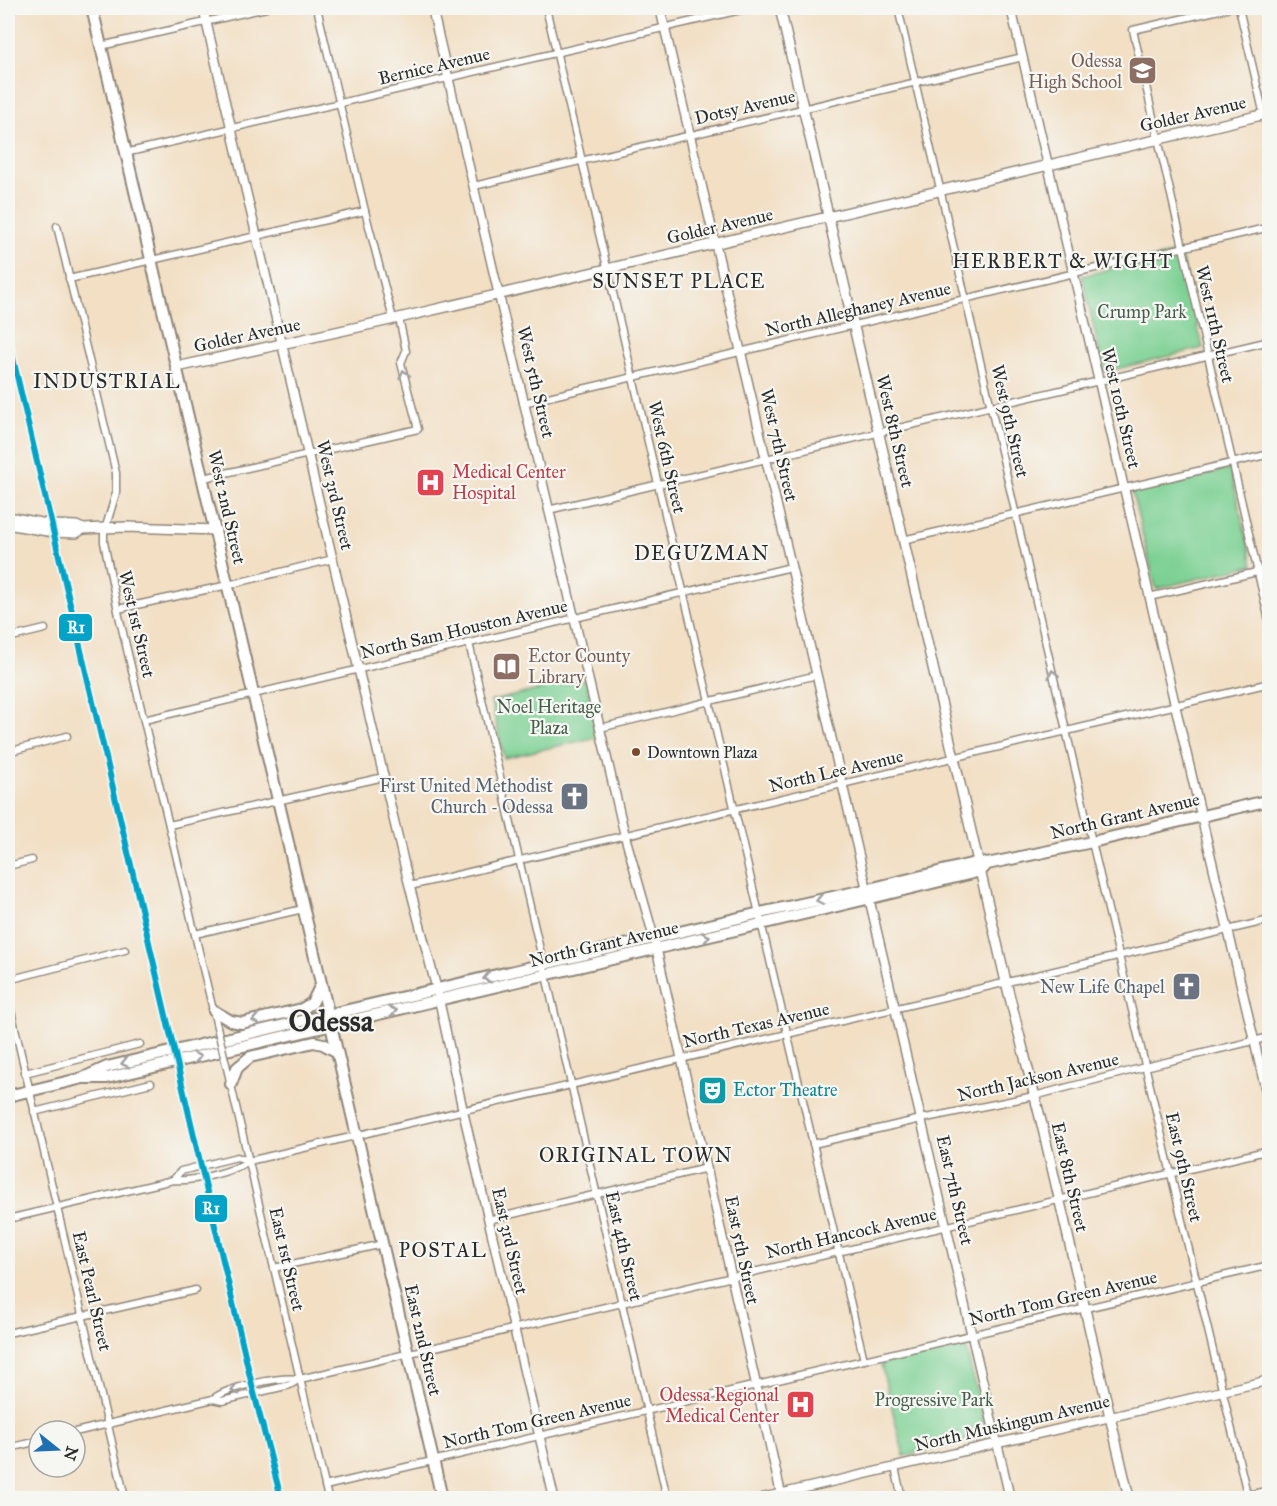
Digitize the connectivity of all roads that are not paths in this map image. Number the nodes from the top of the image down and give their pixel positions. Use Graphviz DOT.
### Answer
graph roads {
  1 [pos="92,8"];
  2 [pos="203,8"];
  3 [pos="266,8"];
  4 [pos="317,8"];
  5 [pos="432,8"];
  6 [pos="546,8"];
  7 [pos="660,8"];
  8 [pos="749,8"];
  9 [pos="780,8"];
  10 [pos="898,8"];
  11 [pos="1011,8"];
  12 [pos="1228,8"];
  13 [pos="1239,8"];
  14 [pos="207,22"];
  15 [pos="665,27"];
  16 [pos="101,46"];
  17 [pos="557,53"];
  18 [pos="1023,57"];
  19 [pos="448,78"];
  20 [pos="915,82"];
  21 [pos="339,104"];
  22 [pos="804,108"];
  23 [pos="1266,114"];
  24 [pos="232,129"];
  25 [pos="690,135"];
  26 [pos="1156,139"];
  27 [pos="1269,141"];
  28 [pos="125,153"];
  29 [pos="582,160"];
  30 [pos="1048,165"];
  31 [pos="474,186"];
  32 [pos="941,190"];
  33 [pos="364,211"];
  34 [pos="829,217"];
  35 [pos="57,226"];
  36 [pos="1269,227"];
  37 [pos="257,237"];
  38 [pos="716,244"];
  39 [pos="1181,247"];
  40 [pos="152,261"];
  41 [pos="608,268"];
  42 [pos="1073,273"];
  43 [pos="69,279"];
  44 [pos="499,293"];
  45 [pos="966,298"];
  46 [pos="396,319"];
  47 [pos="853,325"];
  48 [pos="1269,341"];
  49 [pos="283,345"];
  50 [pos="741,352"];
  51 [pos="1206,356"];
  52 [pos="177,367"];
  53 [pos="632,377"];
  54 [pos="1098,382"];
  55 [pos="523,403"];
  56 [pos="992,407"];
  57 [pos="878,432"];
  58 [pos="309,453"];
  59 [pos="1269,454"];
  60 [pos="766,459"];
  61 [pos="1231,464"];
  62 [pos="204,478"];
  63 [pos="658,484"];
  64 [pos="1123,489"];
  65 [pos="548,510"];
  66 [pos="1016,514"];
  67 [pos="8,521"];
  68 [pos="106,528"];
  69 [pos="216,530"];
  70 [pos="903,540"];
  71 [pos="333,560"];
  72 [pos="791,567"];
  73 [pos="1269,569"];
  74 [pos="1257,572"];
  75 [pos="228,585"];
  76 [pos="683,592"];
  77 [pos="1149,597"];
  78 [pos="118,609"];
  79 [pos="574,618"];
  80 [pos="1269,625"];
  81 [pos="45,629"];
  82 [pos="8,638"];
  83 [pos="469,643"];
  84 [pos="359,669"];
  85 [pos="817,675"];
  86 [pos="1269,683"];
  87 [pos="254,693"];
  88 [pos="709,702"];
  89 [pos="1174,706"];
  90 [pos="144,720"];
  91 [pos="600,728"];
  92 [pos="1066,732"];
  93 [pos="67,736"];
  94 [pos="8,752"];
  95 [pos="955,758"];
  96 [pos="384,777"];
  97 [pos="842,784"];
  98 [pos="1269,800"];
  99 [pos="279,802"];
  100 [pos="734,810"];
  101 [pos="1201,816"];
  102 [pos="169,825"];
  103 [pos="625,836"];
  104 [pos="1092,842"];
  105 [pos="32,860"];
  106 [pos="520,860"];
  107 [pos="8,866"];
  108 [pos="982,866"];
  109 [pos="410,886"];
  110 [pos="870,894"];
  111 [pos="303,909"];
  112 [pos="762,918"];
  113 [pos="1269,920"];
  114 [pos="1227,930"];
  115 [pos="195,934"];
  116 [pos="655,944"];
  117 [pos="125,950"];
  118 [pos="1119,956"];
  119 [pos="545,970"];
  120 [pos="8,980"];
  121 [pos="1006,982"];
  122 [pos="321,985"];
  123 [pos="438,995"];
  124 [pos="8,998"];
  125 [pos="895,1008"];
  126 [pos="214,1011"];
  127 [pos="329,1020"];
  128 [pos="217,1027"];
  129 [pos="787,1034"];
  130 [pos="1269,1037"];
  131 [pos="1254,1041"];
  132 [pos="140,1044"];
  133 [pos="336,1051"];
  134 [pos="681,1058"];
  135 [pos="1145,1067"];
  136 [pos="25,1073"];
  137 [pos="151,1083"];
  138 [pos="231,1084"];
  139 [pos="571,1085"];
  140 [pos="29,1090"];
  141 [pos="8,1096"];
  142 [pos="1034,1096"];
  143 [pos="1269,1108"];
  144 [pos="463,1111"];
  145 [pos="34,1112"];
  146 [pos="921,1119"];
  147 [pos="357,1136"];
  148 [pos="813,1144"];
  149 [pos="1269,1150"];
  150 [pos="249,1161"];
  151 [pos="707,1168"];
  152 [pos="1170,1174"];
  153 [pos="172,1180"];
  154 [pos="597,1195"];
  155 [pos="1059,1199"];
  156 [pos="57,1207"];
  157 [pos="8,1219"];
  158 [pos="488,1220"];
  159 [pos="946,1226"];
  160 [pos="384,1244"];
  161 [pos="839,1252"];
  162 [pos="1269,1265"];
  163 [pos="274,1268"];
  164 [pos="730,1277"];
  165 [pos="1195,1282"];
  166 [pos="195,1290"];
  167 [pos="622,1303"];
  168 [pos="1084,1309"];
  169 [pos="82,1316"];
  170 [pos="514,1328"];
  171 [pos="8,1333"];
  172 [pos="972,1335"];
  173 [pos="409,1353"];
  174 [pos="864,1360"];
  175 [pos="300,1379"];
  176 [pos="1269,1380"];
  177 [pos="755,1385"];
  178 [pos="1221,1391"];
  179 [pos="647,1411"];
  180 [pos="1110,1417"];
  181 [pos="108,1424"];
  182 [pos="87,1429"];
  183 [pos="539,1436"];
  184 [pos="27,1444"];
  185 [pos="997,1444"];
  186 [pos="8,1448"];
  187 [pos="434,1461"];
  188 [pos="895,1468"];
  189 [pos="325,1486"];
  190 [pos="1269,1490"];
  191 [pos="781,1496"];
  192 [pos="1248,1497"];
  193 [pos="125,1498"];
  194 [pos="328,1498"];
  195 [pos="442,1498"];
  196 [pos="554,1498"];
  197 [pos="667,1498"];
  198 [pos="762,1498"];
  199 [pos="902,1498"];
  200 [pos="1011,1498"];
  201 [pos="1129,1498"];
  202 [pos="1235,1498"];
  1 -- 16 [label="main road, West 2nd Street"];
  2 -- 14 [label="street, West 3rd Street"];
  3 -- 14 [label="street"];
  4 -- 21 [label="street"];
  5 -- 19 [label="street, West 5th Street"];
  6 -- 17 [label="street, West 6th Street"];
  7 -- 15 [label="street, West 7th Street"];
  8 -- 15 [label="street, Bernice Avenue"];
  9 -- 22 [label="main road, West 8th Street"];
  10 -- 20 [label="street, West 9th Street"];
  11 -- 18 [label="street, West 10th Street"];
  12 -- 26 [label="street, West 11th Street"];
  13 -- 23 [label="street"];
  14 -- 16 [label="street"];
  14 -- 24 [label="street, West 3rd Street"];
  15 -- 17 [label="street, Bernice Avenue"];
  15 -- 25 [label="street, West 7th Street"];
  16 -- 28 [label="main road, West 2nd Street"];
  17 -- 19 [label="street, Bernice Avenue"];
  17 -- 29 [label="street, West 6th Street"];
  18 -- 20 [label="street, Dotsy Avenue"];
  18 -- 30 [label="street, West 10th Street"];
  19 -- 21 [label="street, Bernice Avenue"];
  19 -- 31 [label="street, West 5th Street"];
  20 -- 22 [label="street, Dotsy Avenue"];
  20 -- 32 [label="street, West 9th Street"];
  21 -- 24 [label="street, Bernice Avenue"];
  21 -- 33 [label="street"];
  22 -- 25 [label="street, Dotsy Avenue"];
  22 -- 34 [label="main road, West 8th Street"];
  23 -- 26 [label="main road, Golder Avenue"];
  23 -- 27 [label="street"];
  24 -- 28 [label="street, Bernice Avenue"];
  24 -- 37 [label="street, West 3rd Street"];
  25 -- 29 [label="street, Dotsy Avenue"];
  25 -- 38 [label="street, West 7th Street"];
  26 -- 30 [label="main road, Golder Avenue"];
  26 -- 39 [label="street, West 11th Street"];
  28 -- 40 [label="main road, West 2nd Street"];
  29 -- 31 [label="street, Dotsy Avenue"];
  29 -- 41 [label="street, West 6th Street"];
  30 -- 32 [label="main road, Golder Avenue"];
  30 -- 42 [label="street, West 10th Street"];
  31 -- 44 [label="street, West 5th Street"];
  32 -- 34 [label="main road, Golder Avenue"];
  32 -- 45 [label="street, West 9th Street"];
  33 -- 37 [label="street"];
  33 -- 46 [label="street"];
  34 -- 38 [label="main road, Golder Avenue"];
  34 -- 47 [label="main road, West 8th Street"];
  35 -- 43 [label="street, West 1st Street"];
  36 -- 39 [label="street, North Alleghaney Avenue"];
  37 -- 40 [label="street"];
  37 -- 49 [label="street, West 3rd Street"];
  38 -- 41 [label="main road, Golder Avenue"];
  38 -- 50 [label="street, West 7th Street"];
  39 -- 42 [label="street, North Alleghaney Avenue"];
  39 -- 51 [label="street, West 11th Street"];
  40 -- 43 [label="street"];
  40 -- 52 [label="main road, West 2nd Street"];
  41 -- 44 [label="main road, Golder Avenue"];
  41 -- 53 [label="street, West 6th Street"];
  42 -- 45 [label="street, North Alleghaney Avenue"];
  42 -- 54 [label="street, West 10th Street"];
  43 -- 68 [label="street, West 1st Street"];
  44 -- 46 [label="main road, Golder Avenue"];
  44 -- 55 [label="street, West 5th Street"];
  45 -- 47 [label="street, North Alleghaney Avenue"];
  45 -- 56 [label="street, West 9th Street"];
  46 -- 49 [label="main road, Golder Avenue"];
  58 -- 46 [label="street, one-way"];
  47 -- 50 [label="street, North Alleghaney Avenue"];
  47 -- 57 [label="main road, West 8th Street"];
  48 -- 51 [label="street"];
  49 -- 52 [label="main road, Golder Avenue"];
  49 -- 58 [label="street, West 3rd Street"];
  50 -- 53 [label="street, North Alleghaney Avenue"];
  50 -- 60 [label="street, West 7th Street"];
  51 -- 54 [label="street"];
  51 -- 61 [label="street, West 11th Street"];
  52 -- 62 [label="main road, West 2nd Street"];
  53 -- 55 [label="street, North Alleghaney Avenue"];
  53 -- 63 [label="street, West 6th Street"];
  54 -- 56 [label="street"];
  54 -- 64 [label="street, West 10th Street"];
  55 -- 65 [label="street, West 5th Street"];
  56 -- 57 [label="street"];
  56 -- 66 [label="street, West 9th Street"];
  57 -- 60 [label="street"];
  57 -- 70 [label="main road, West 8th Street"];
  58 -- 62 [label="street"];
  58 -- 71 [label="street, West 3rd Street"];
  59 -- 61 [label="street"];
  60 -- 63 [label="street"];
  60 -- 72 [label="street, West 7th Street"];
  61 -- 64 [label="street"];
  61 -- 74 [label="street, West 11th Street"];
  62 -- 69 [label="main road, West 2nd Street"];
  63 -- 65 [label="street"];
  63 -- 76 [label="street, West 6th Street"];
  64 -- 66 [label="street"];
  64 -- 77 [label="street, West 10th Street"];
  65 -- 79 [label="street, West 5th Street"];
  66 -- 70 [label="street"];
  92 -- 66 [label="street, West 9th Street, one-way"];
  67 -- 68 [label="main road"];
  68 -- 69 [label="main road"];
  68 -- 78 [label="street, West 1st Street"];
  69 -- 75 [label="main road, West 2nd Street"];
  70 -- 95 [label="main road, West 8th Street"];
  71 -- 75 [label="street"];
  71 -- 84 [label="street, West 3rd Street"];
  72 -- 76 [label="street, North Sam Houston Avenue"];
  72 -- 85 [label="street, West 7th Street"];
  73 -- 74 [label="street"];
  74 -- 77 [label="street"];
  74 -- 80 [label="street, West 11th Street"];
  75 -- 78 [label="street"];
  75 -- 87 [label="main road, West 2nd Street"];
  76 -- 79 [label="street, North Sam Houston Avenue"];
  76 -- 88 [label="street, West 6th Street"];
  77 -- 89 [label="street, West 10th Street"];
  78 -- 90 [label="street, West 1st Street"];
  79 -- 83 [label="street, North Sam Houston Avenue"];
  79 -- 91 [label="street, West 5th Street"];
  81 -- 82 [label="street"];
  83 -- 84 [label="street, North Sam Houston Avenue"];
  83 -- 106 [label="street, East 4th Street"];
  84 -- 87 [label="street, North Sam Houston Avenue"];
  84 -- 96 [label="street, West 3rd Street"];
  85 -- 88 [label="street"];
  85 -- 97 [label="street, West 7th Street"];
  86 -- 89 [label="street, North Lee Avenue"];
  87 -- 90 [label="street, North Sam Houston Avenue"];
  87 -- 99 [label="main road, West 2nd Street"];
  88 -- 91 [label="street"];
  88 -- 100 [label="street, West 6th Street"];
  89 -- 92 [label="street, North Lee Avenue"];
  89 -- 101 [label="street, West 10th Street"];
  90 -- 102 [label="street, West 1st Street"];
  91 -- 103 [label="street, West 5th Street"];
  92 -- 95 [label="street, North Lee Avenue"];
  92 -- 104 [label="street, West 9th Street"];
  93 -- 94 [label="street"];
  95 -- 97 [label="street, North Lee Avenue"];
  95 -- 108 [label="main road, West 8th Street"];
  96 -- 99 [label="street"];
  96 -- 109 [label="street, West 3rd Street"];
  97 -- 100 [label="street, North Lee Avenue"];
  97 -- 110 [label="street, West 7th Street"];
  98 -- 101 [label="main road, North Grant Avenue"];
  99 -- 102 [label="street"];
  99 -- 111 [label="main road, West 2nd Street"];
  100 -- 103 [label="street, North Lee Avenue"];
  100 -- 112 [label="street, West 6th Street"];
  101 -- 104 [label="main road, North Grant Avenue"];
  101 -- 114 [label="street, West 10th Street"];
  102 -- 115 [label="street, West 1st Street"];
  103 -- 106 [label="street, North Lee Avenue"];
  103 -- 116 [label="street, West 5th Street"];
  104 -- 108 [label="main road, North Grant Avenue"];
  104 -- 118 [label="street, East 9th Street"];
  105 -- 107 [label="street"];
  106 -- 109 [label="street, North Lee Avenue"];
  106 -- 119 [label="street, East 4th Street"];
  108 -- 110 [label="main road, North Grant Avenue"];
  108 -- 121 [label="main road, East 8th Street"];
  109 -- 123 [label="street, West 3rd Street"];
  110 -- 112 [label="main road, North Grant Avenue"];
  110 -- 125 [label="street, East 7th Street"];
  111 -- 115 [label="street"];
  111 -- 122 [label="main road, West 2nd Street"];
  112 -- 116 [label="main road, North Grant Avenue"];
  112 -- 129 [label="street, West 6th Street"];
  113 -- 114 [label="street, North Texas Avenue"];
  114 -- 118 [label="street, North Texas Avenue"];
  114 -- 131 [label="street, West 10th Street"];
  115 -- 126 [label="street, West 1st Street"];
  116 -- 119 [label="main road, North Grant Avenue"];
  116 -- 134 [label="street, East 5th Street"];
  117 -- 120 [label="street"];
  118 -- 121 [label="street, North Texas Avenue"];
  118 -- 135 [label="street, East 9th Street"];
  119 -- 123 [label="main road, North Grant Avenue"];
  119 -- 139 [label="street, East 4th Street"];
  121 -- 125 [label="street, North Texas Avenue"];
  121 -- 142 [label="main road, East 8th Street"];
  122 -- 126 [label="main road, one-way"];
  122 -- 127 [label="main road, West 2nd Street"];
  123 -- 127 [label="main road, North Grant Avenue"];
  123 -- 144 [label="street, East 3rd Street"];
  124 -- 136 [label="street, East Pearl Street"];
  125 -- 129 [label="street, North Texas Avenue"];
  125 -- 146 [label="street, East 7th Street"];
  126 -- 128 [label="street, West 1st Street"];
  127 -- 133 [label="main road, East 2nd Street"];
  127 -- 140 [label="main road, North Grant Avenue"];
  128 -- 138 [label="street, East 1st Street, bridge"];
  129 -- 134 [label="street, North Texas Avenue"];
  129 -- 148 [label="street, West 6th Street"];
  130 -- 131 [label="street, North Jackson Avenue"];
  131 -- 135 [label="street, North Jackson Avenue"];
  131 -- 143 [label="street, West 10th Street"];
  132 -- 136 [label="street"];
  133 -- 138 [label="main road"];
  133 -- 147 [label="main road, East 2nd Street"];
  134 -- 139 [label="street, North Texas Avenue"];
  134 -- 151 [label="street, East 5th Street"];
  135 -- 142 [label="street, North Jackson Avenue"];
  135 -- 152 [label="street, East 9th Street"];
  136 -- 140 [label="street, East Pearl Street"];
  137 -- 145 [label="street"];
  138 -- 150 [label="street, East 1st Street"];
  139 -- 144 [label="street, North Texas Avenue"];
  139 -- 154 [label="street, East 4th Street"];
  140 -- 141 [label="main road, North Grant Avenue"];
  140 -- 145 [label="street, East Pearl Street"];
  142 -- 146 [label="street, North Jackson Avenue"];
  142 -- 155 [label="main road, East 8th Street"];
  144 -- 147 [label="street, North Texas Avenue"];
  144 -- 158 [label="street, East 3rd Street"];
  145 -- 156 [label="street, East Pearl Street"];
  146 -- 148 [label="street, North Jackson Avenue"];
  146 -- 159 [label="street, East 7th Street"];
  147 -- 150 [label="street, North Texas Avenue"];
  147 -- 160 [label="main road, East 2nd Street"];
  148 -- 161 [label="street, West 6th Street"];
  149 -- 152 [label="street, North Hancock Avenue"];
  150 -- 153 [label="street"];
  150 -- 153 [label="street"];
  150 -- 163 [label="street, East 1st Street"];
  151 -- 154 [label="street"];
  151 -- 164 [label="street, East 5th Street"];
  152 -- 155 [label="street, North Hancock Avenue"];
  152 -- 165 [label="street, East 9th Street"];
  153 -- 156 [label="street"];
  154 -- 158 [label="street"];
  154 -- 167 [label="street, East 4th Street"];
  155 -- 159 [label="street, North Hancock Avenue"];
  155 -- 168 [label="main road, East 8th Street"];
  156 -- 157 [label="street"];
  156 -- 169 [label="street, East Pearl Street"];
  158 -- 170 [label="street, East 3rd Street"];
  159 -- 161 [label="street, North Hancock Avenue"];
  159 -- 172 [label="street, East 7th Street"];
  160 -- 163 [label="street"];
  160 -- 173 [label="main road, East 2nd Street"];
  161 -- 164 [label="street, North Hancock Avenue"];
  161 -- 174 [label="street, West 6th Street"];
  162 -- 165 [label="street, North Tom Green Avenue"];
  163 -- 175 [label="street, East 1st Street"];
  164 -- 167 [label="street, North Hancock Avenue"];
  164 -- 177 [label="street, East 5th Street"];
  165 -- 168 [label="street, North Tom Green Avenue"];
  165 -- 178 [label="street, East 9th Street"];
  166 -- 169 [label="street"];
  167 -- 170 [label="street, North Hancock Avenue"];
  167 -- 179 [label="street, East 4th Street"];
  168 -- 172 [label="street, North Tom Green Avenue"];
  168 -- 180 [label="main road, East 8th Street"];
  169 -- 171 [label="street"];
  169 -- 181 [label="street, East Pearl Street"];
  170 -- 173 [label="street, North Hancock Avenue"];
  170 -- 183 [label="street, East 3rd Street"];
  172 -- 174 [label="street, North Tom Green Avenue"];
  172 -- 185 [label="street, East 7th Street"];
  173 -- 175 [label="street, North Hancock Avenue"];
  173 -- 187 [label="main road, East 2nd Street"];
  174 -- 177 [label="street, North Tom Green Avenue"];
  175 -- 181 [label="street, North Hancock Avenue"];
  175 -- 189 [label="street, East 1st Street"];
  176 -- 178 [label="street, North Muskingum Avenue"];
  177 -- 179 [label="street, North Tom Green Avenue"];
  177 -- 191 [label="street, East 5th Street"];
  178 -- 180 [label="street, North Muskingum Avenue"];
  178 -- 192 [label="street, East 9th Street"];
  179 -- 183 [label="street, North Tom Green Avenue"];
  179 -- 197 [label="street, East 4th Street"];
  180 -- 185 [label="street, North Muskingum Avenue"];
  180 -- 201 [label="main road, East 8th Street"];
  181 -- 182 [label="street, North Hancock Avenue"];
  181 -- 193 [label="street, East Pearl Street"];
  183 -- 187 [label="street, North Tom Green Avenue"];
  183 -- 196 [label="street, East 3rd Street"];
  184 -- 186 [label="street"];
  185 -- 188 [label="street, North Muskingum Avenue"];
  185 -- 200 [label="street, East 7th Street"];
  187 -- 189 [label="street, North Tom Green Avenue"];
  187 -- 195 [label="main road, East 2nd Street"];
  188 -- 191 [label="street, North Muskingum Avenue"];
  188 -- 199 [label="street"];
  189 -- 194 [label="street, East 1st Street"];
  190 -- 192 [label="street"];
  191 -- 198 [label="street, North Muskingum Avenue"];
  192 -- 202 [label="street"];
}
